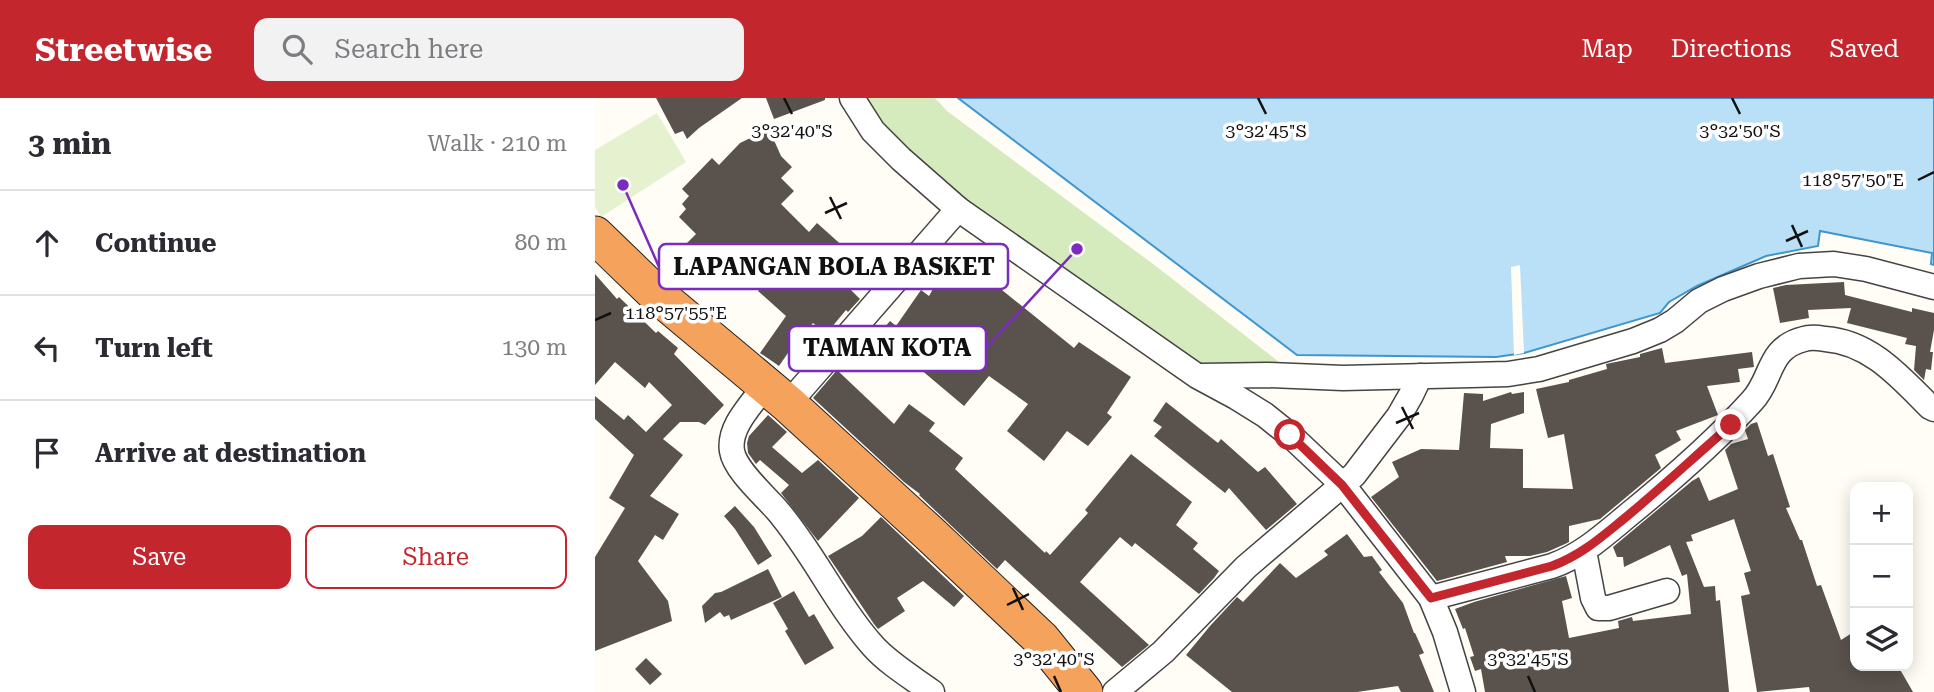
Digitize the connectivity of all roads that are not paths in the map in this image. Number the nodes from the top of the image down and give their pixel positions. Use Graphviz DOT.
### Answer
graph roads {
  1 [pos="852,98"];
  2 [pos="958,209"];
  3 [pos="595,235"];
  4 [pos="1934,287"];
  5 [pos="1197,376"];
  6 [pos="1420,376"];
  7 [pos="776,395"];
  8 [pos="1934,409"];
  9 [pos="1342,485"];
  10 [pos="1584,551"];
  11 [pos="1667,591"];
  12 [pos="1431,598"];
  13 [pos="932,692"];
  14 [pos="1084,692"];
  15 [pos="1115,692"];
  16 [pos="1463,692"];
  1 -- 2 [label="street"];
  2 -- 5 [label="street"];
  2 -- 7 [label="street"];
  3 -- 7 [label="highway"];
  4 -- 6 [label="street"];
  5 -- 6 [label="street"];
  5 -- 9 [label="street"];
  6 -- 9 [label="street"];
  7 -- 13 [label="street"];
  7 -- 14 [label="highway"];
  8 -- 10 [label="street"];
  9 -- 12 [label="street"];
  9 -- 15 [label="street"];
  10 -- 11 [label="street"];
  10 -- 12 [label="street"];
  12 -- 16 [label="street"];
}
